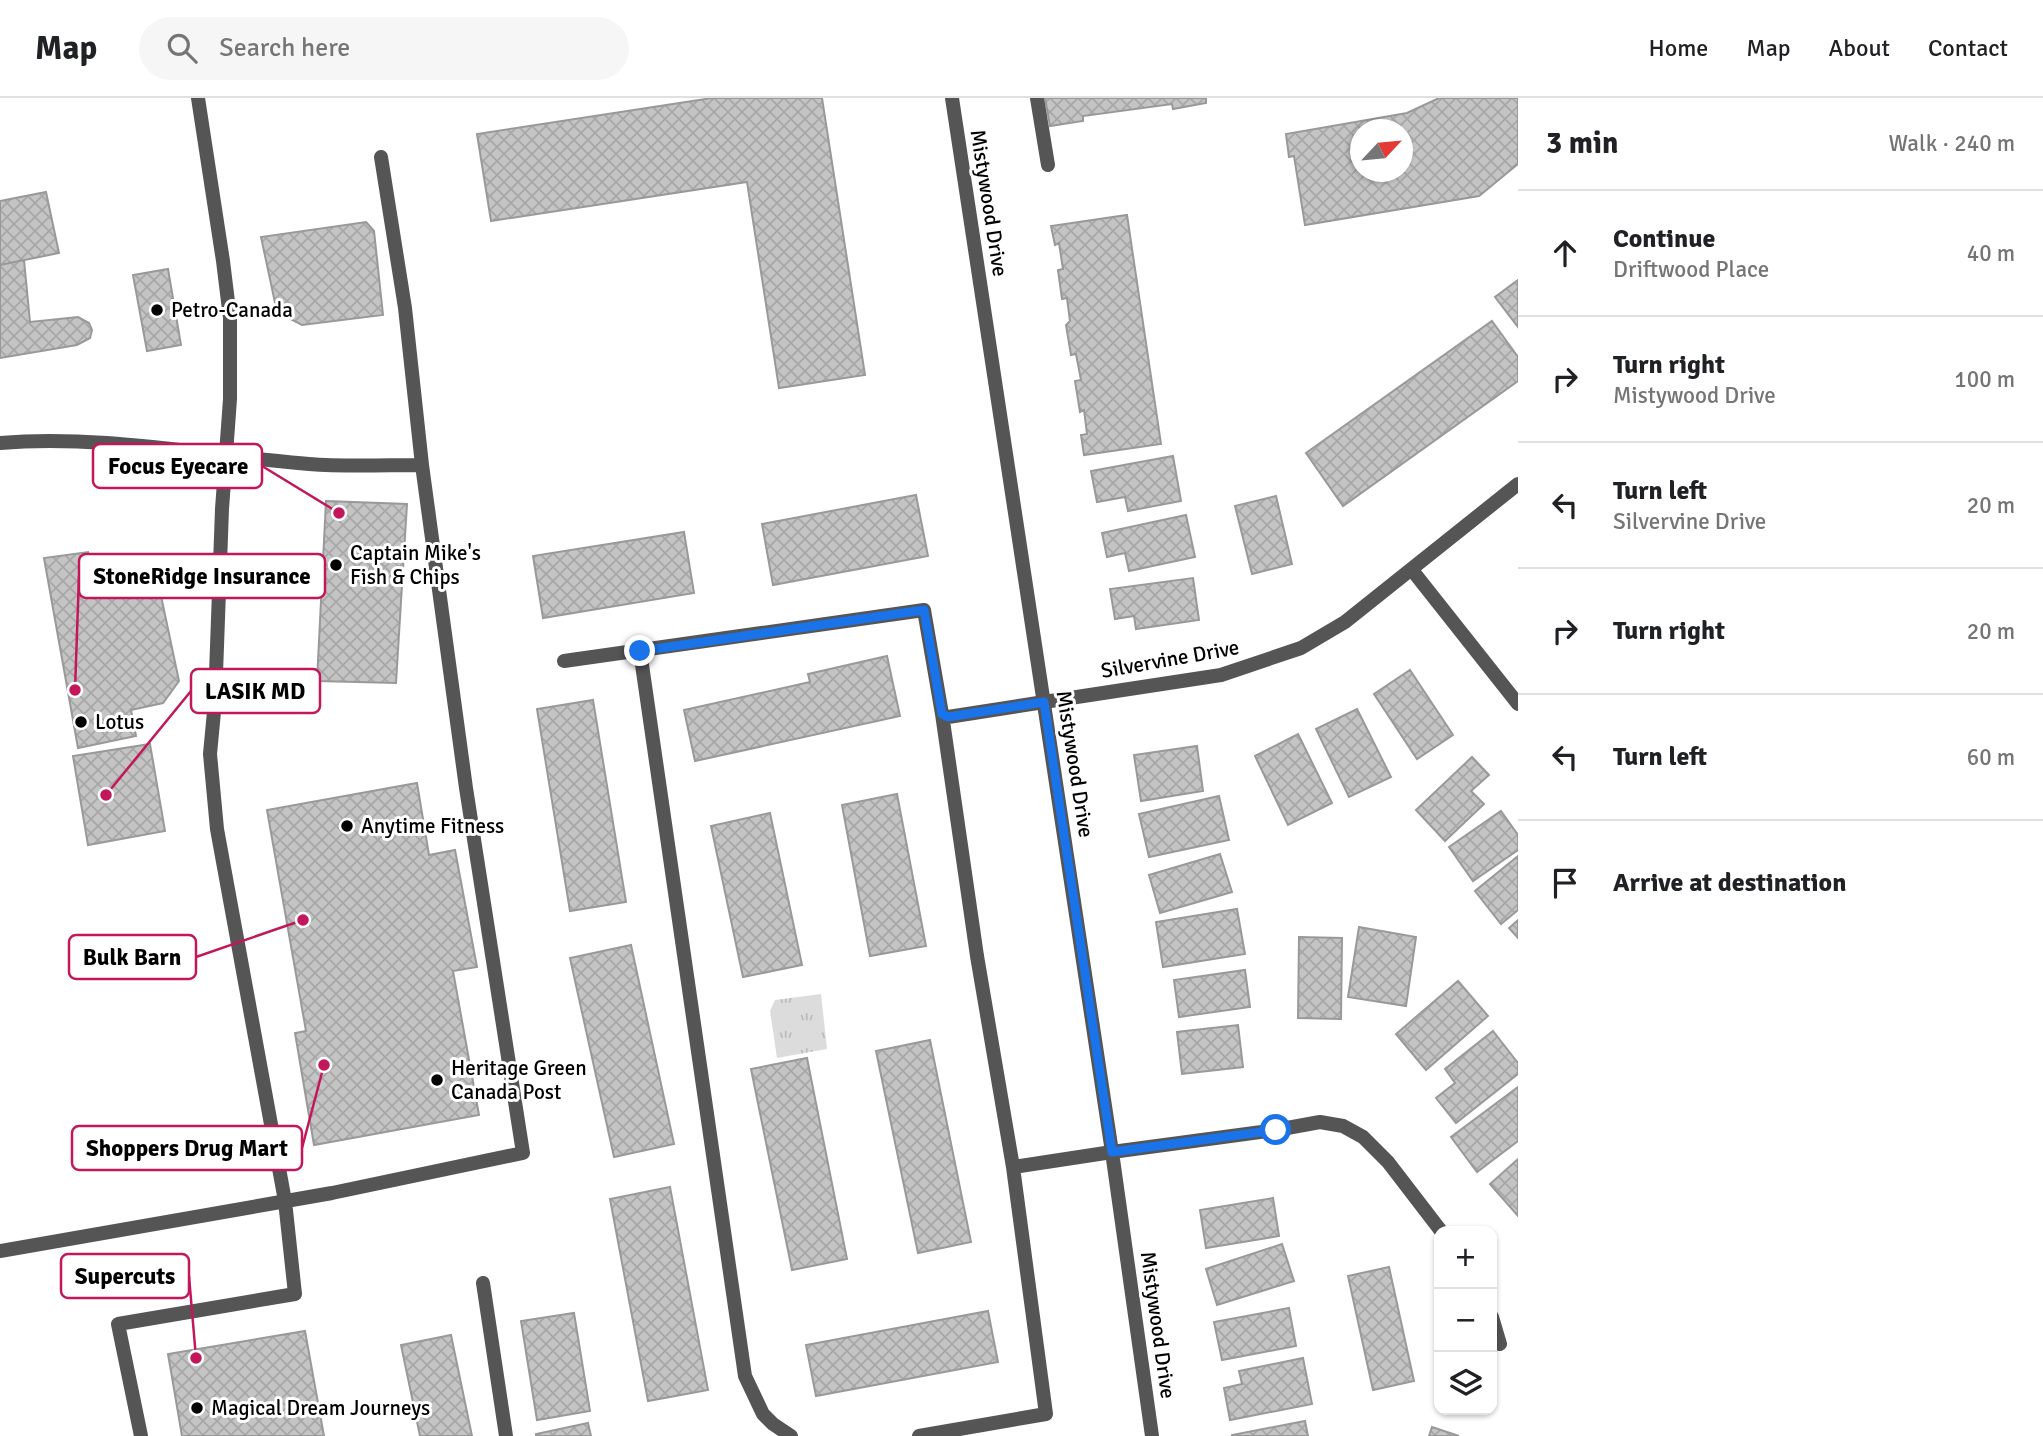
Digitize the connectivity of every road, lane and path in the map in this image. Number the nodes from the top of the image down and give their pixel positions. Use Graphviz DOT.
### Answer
graph roads {
  1 [pos="198,98"];
  2 [pos="952,98"];
  3 [pos="1037,98"];
  4 [pos="381,157"];
  5 [pos="1048,165"];
  6 [pos="0,443"];
  7 [pos="226,456"];
  8 [pos="422,465"];
  9 [pos="1518,484"];
  10 [pos="1412,570"];
  11 [pos="640,651"];
  12 [pos="564,661"];
  13 [pos="1044,702"];
  14 [pos="1518,704"];
  15 [pos="942,714"];
  16 [pos="1112,1152"];
  17 [pos="1013,1167"];
  18 [pos="285,1201"];
  19 [pos="1437,1226"];
  20 [pos="0,1251"];
  21 [pos="483,1283"];
  22 [pos="1497,1334"];
  23 [pos="1500,1344"];
  24 [pos="141,1436"];
  25 [pos="506,1436"];
  26 [pos="791,1436"];
  27 [pos="919,1436"];
  28 [pos="1152,1436"];
  1 -- 7 [label="street"];
  2 -- 13 [label="street, Mistywood Drive"];
  3 -- 5 [label="street"];
  4 -- 8 [label="street"];
  6 -- 7 [label="street"];
  7 -- 8 [label="street"];
  7 -- 18 [label="street"];
  8 -- 18 [label="street"];
  9 -- 10 [label="street, Silvervine Drive"];
  10 -- 13 [label="street, Silvervine Drive"];
  10 -- 14 [label="street"];
  11 -- 12 [label="street"];
  11 -- 15 [label="street"];
  11 -- 26 [label="street"];
  13 -- 15 [label="street, Silvervine Drive"];
  13 -- 16 [label="street, Mistywood Drive"];
  15 -- 17 [label="street"];
  16 -- 17 [label="street"];
  16 -- 19 [label="street"];
  16 -- 28 [label="street, Mistywood Drive"];
  17 -- 27 [label="street"];
  18 -- 20 [label="street"];
  18 -- 24 [label="street"];
  21 -- 25 [label="street"];
  22 -- 23 [label="street"];
}
